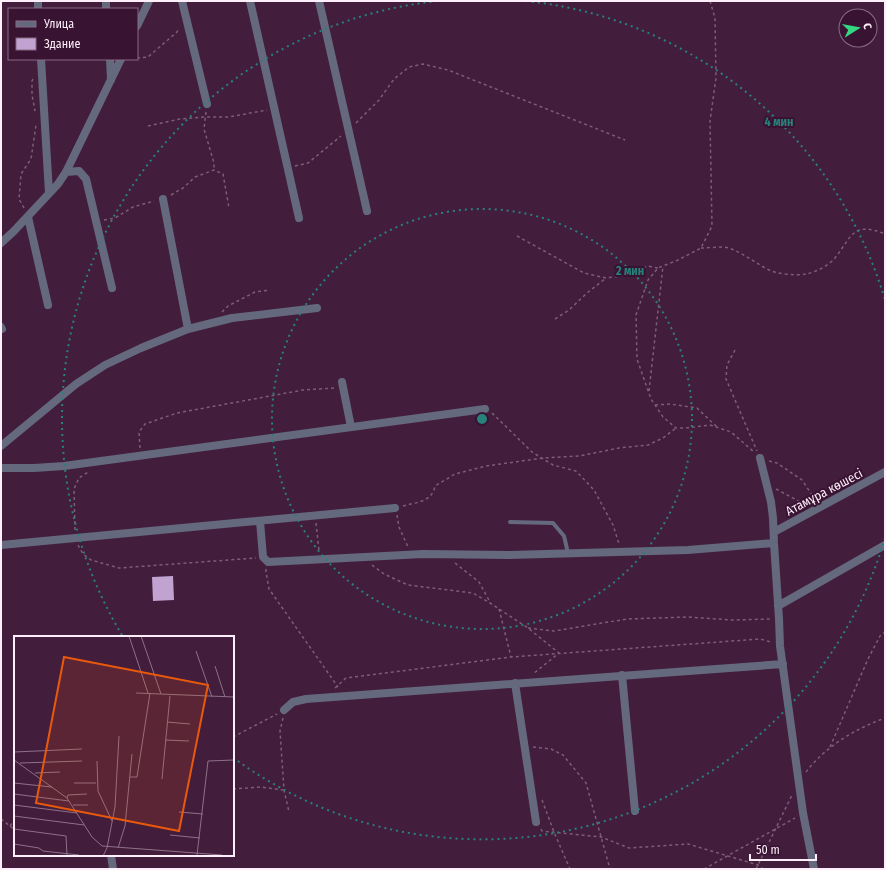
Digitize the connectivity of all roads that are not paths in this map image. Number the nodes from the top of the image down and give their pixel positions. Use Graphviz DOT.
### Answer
graph roads {
  1 [pos="149,1"];
  2 [pos="182,1"];
  3 [pos="250,1"];
  4 [pos="319,1"];
  5 [pos="138,24"];
  6 [pos="110,60"];
  7 [pos="122,60"];
  8 [pos="41,62"];
  9 [pos="112,80"];
  10 [pos="207,104"];
  11 [pos="66,172"];
  12 [pos="49,193"];
  13 [pos="163,199"];
  14 [pos="367,210"];
  15 [pos="28,216"];
  16 [pos="299,218"];
  17 [pos="1,243"];
  18 [pos="112,288"];
  19 [pos="48,305"];
  20 [pos="317,308"];
  21 [pos="188,329"];
  22 [pos="343,385"];
  23 [pos="485,409"];
  24 [pos="351,427"];
  25 [pos="1,446"];
  26 [pos="760,458"];
  27 [pos="1,468"];
  28 [pos="885,472"];
  29 [pos="395,508"];
  30 [pos="260,521"];
  31 [pos="510,522"];
  32 [pos="774,532"];
  33 [pos="774,543"];
  34 [pos="1,545"];
  35 [pos="885,545"];
  36 [pos="568,554"];
  37 [pos="778,606"];
  38 [pos="783,664"];
  39 [pos="622,675"];
  40 [pos="519,683"];
  41 [pos="284,710"];
  42 [pos="635,811"];
  43 [pos="536,822"];
  44 [pos="111,856"];
  45 [pos="113,869"];
  46 [pos="814,869"];
  1 -- 5 [label="street"];
  2 -- 10 [label="street"];
  3 -- 16 [label="street"];
  4 -- 14 [label="street"];
  6 -- 9 [label="street"];
  7 -- 9 [label="street"];
  8 -- 12 [label="street"];
  9 -- 11 [label="street"];
  11 -- 12 [label="street"];
  11 -- 18 [label="street"];
  12 -- 15 [label="street"];
  13 -- 21 [label="street"];
  15 -- 17 [label="street"];
  15 -- 19 [label="street"];
  20 -- 21 [label="street"];
  21 -- 25 [label="street"];
  22 -- 24 [label="street"];
  23 -- 24 [label="street"];
  24 -- 27 [label="street"];
  26 -- 32 [label="street"];
  28 -- 32 [label="street, Атамұра көшесі"];
  29 -- 30 [label="street"];
  30 -- 34 [label="street"];
  30 -- 36 [label="street"];
  31 -- 36 [label="lane"];
  32 -- 33 [label="street"];
  33 -- 36 [label="street"];
  33 -- 37 [label="street"];
  35 -- 37 [label="street"];
  37 -- 38 [label="street"];
  38 -- 39 [label="street"];
  38 -- 46 [label="street"];
  39 -- 40 [label="street"];
  39 -- 42 [label="street"];
  40 -- 41 [label="street"];
  40 -- 43 [label="street"];
  44 -- 45 [label="street"];
}
